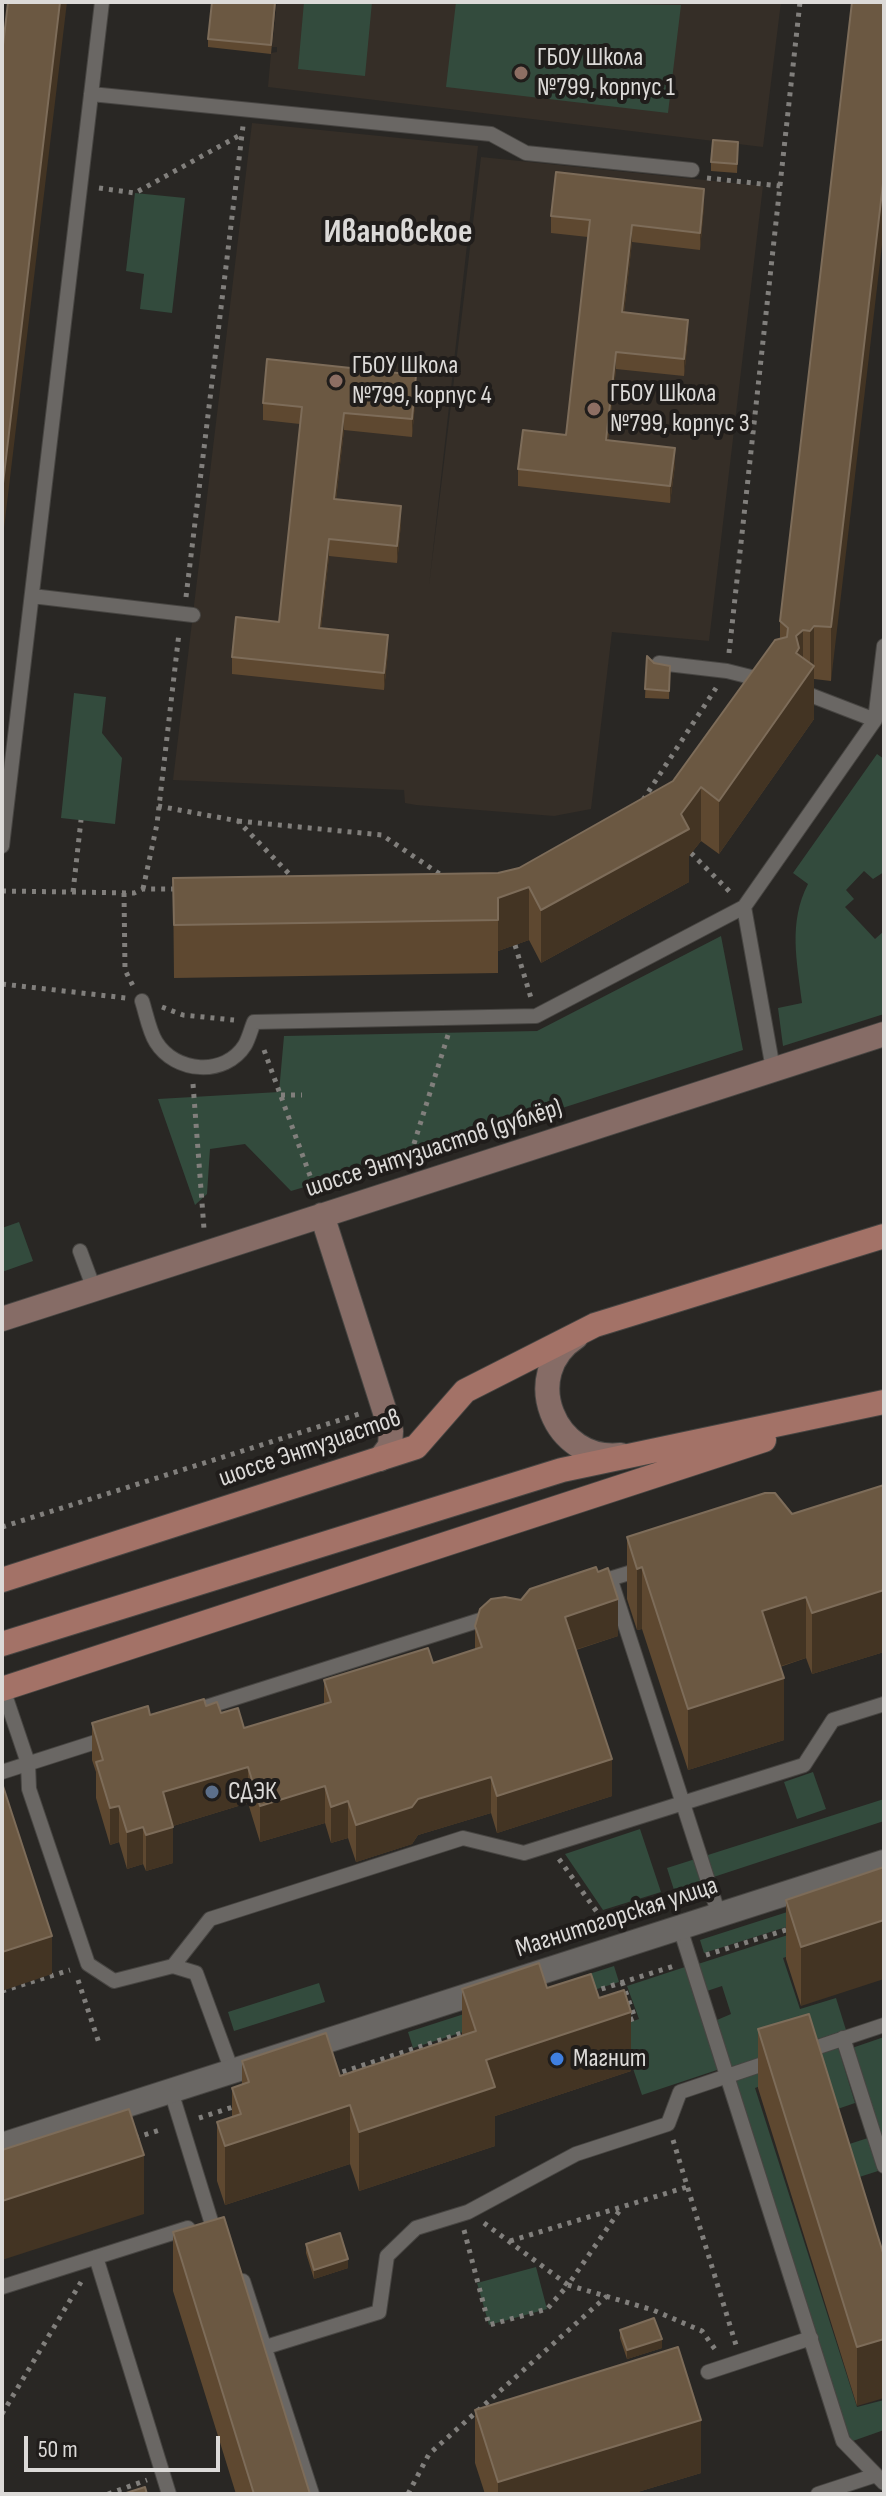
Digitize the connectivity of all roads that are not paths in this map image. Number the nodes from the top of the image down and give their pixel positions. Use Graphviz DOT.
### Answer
graph roads {
  1 [pos="102,2"];
  2 [pos="91,94"];
  3 [pos="692,170"];
  4 [pos="32,596"];
  5 [pos="186,614"];
  6 [pos="884,646"];
  7 [pos="659,663"];
  8 [pos="779,684"];
  9 [pos="805,693"];
  10 [pos="875,720"];
  11 [pos="2,846"];
  12 [pos="744,907"];
  13 [pos="142,1001"];
  14 [pos="884,1034"];
  15 [pos="773,1069"];
  16 [pos="322,1215"];
  17 [pos="884,1236"];
  18 [pos="80,1251"];
  19 [pos="94,1289"];
  20 [pos="2,1319"];
  21 [pos="595,1325"];
  22 [pos="884,1402"];
  23 [pos="848,1412"];
  24 [pos="391,1431"];
  25 [pos="416,1447"];
  26 [pos="631,1453"];
  27 [pos="380,1459"];
  28 [pos="652,1565"];
  29 [pos="610,1579"];
  30 [pos="2,1580"];
  31 [pos="581,1588"];
  32 [pos="509,1611"];
  33 [pos="2,1644"];
  34 [pos="2,1689"];
  35 [pos="884,1704"];
  36 [pos="187,1713"];
  37 [pos="127,1732"];
  38 [pos="28,1763"];
  39 [pos="2,1772"];
  40 [pos="683,1804"];
  41 [pos="884,1862"];
  42 [pos="719,1915"];
  43 [pos="680,1928"];
  44 [pos="173,1966"];
  45 [pos="884,2025"];
  46 [pos="843,2038"];
  47 [pos="232,2071"];
  48 [pos="729,2076"];
  49 [pos="171,2091"];
  50 [pos="2,2145"];
  51 [pos="884,2166"];
  52 [pos="211,2221"];
  53 [pos="226,2244"];
  54 [pos="96,2257"];
  55 [pos="239,2269"];
  56 [pos="2,2287"];
  57 [pos="811,2338"];
  58 [pos="266,2347"];
  59 [pos="708,2372"];
  60 [pos="880,2479"];
  61 [pos="169,2494"];
  62 [pos="312,2494"];
  63 [pos="818,2494"];
  1 -- 2 [label="lane"];
  2 -- 3 [label="lane"];
  2 -- 4 [label="lane"];
  4 -- 5 [label="lane"];
  4 -- 11 [label="lane"];
  6 -- 10 [label="lane"];
  7 -- 8 [label="lane"];
  9 -- 10 [label="lane"];
  10 -- 12 [label="lane"];
  12 -- 13 [label="lane"];
  12 -- 15 [label="lane"];
  14 -- 15 [label="main road, шоссе Энтузиастов (дублёр)"];
  15 -- 16 [label="main road, шоссе Энтузиастов (дублёр)"];
  16 -- 19 [label="main road, шоссе Энтузиастов (дублёр)"];
  16 -- 24 [label="main road"];
  17 -- 21 [label="main road, шоссе Энтузиастов"];
  18 -- 19 [label="lane"];
  19 -- 20 [label="main road, шоссе Энтузиастов (дублёр)"];
  21 -- 25 [label="main road, шоссе Энтузиастов"];
  21 -- 26 [label="main road"];
  22 -- 23 [label="main road"];
  23 -- 26 [label="main road"];
  23 -- 34 [label="main road"];
  24 -- 25 [label="main road"];
  24 -- 27 [label="main road"];
  25 -- 27 [label="main road, шоссе Энтузиастов"];
  26 -- 33 [label="main road"];
  27 -- 30 [label="main road, шоссе Энтузиастов"];
  28 -- 29 [label="lane"];
  29 -- 31 [label="lane"];
  29 -- 40 [label="lane"];
  32 -- 36 [label="lane"];
  34 -- 38 [label="lane"];
  35 -- 40 [label="lane"];
  37 -- 38 [label="lane"];
  38 -- 39 [label="lane"];
  38 -- 44 [label="lane"];
  40 -- 42 [label="lane"];
  40 -- 44 [label="lane"];
  41 -- 42 [label="street, Магнитогорская улица"];
  42 -- 43 [label="street, Магнитогорская улица"];
  43 -- 47 [label="street, Магнитогорская улица"];
  43 -- 48 [label="lane"];
  44 -- 47 [label="lane"];
  45 -- 46 [label="lane"];
  46 -- 48 [label="lane"];
  46 -- 51 [label="lane"];
  47 -- 49 [label="street, Магнитогорская улица"];
  48 -- 57 [label="lane"];
  48 -- 58 [label="lane"];
  49 -- 50 [label="street, Магнитогорская улица"];
  49 -- 52 [label="lane"];
  52 -- 53 [label="lane"];
  52 -- 54 [label="lane"];
  54 -- 56 [label="lane"];
  54 -- 61 [label="lane"];
  55 -- 58 [label="lane"];
  57 -- 59 [label="lane"];
  57 -- 60 [label="lane"];
  58 -- 62 [label="lane"];
  60 -- 63 [label="lane"];
}
